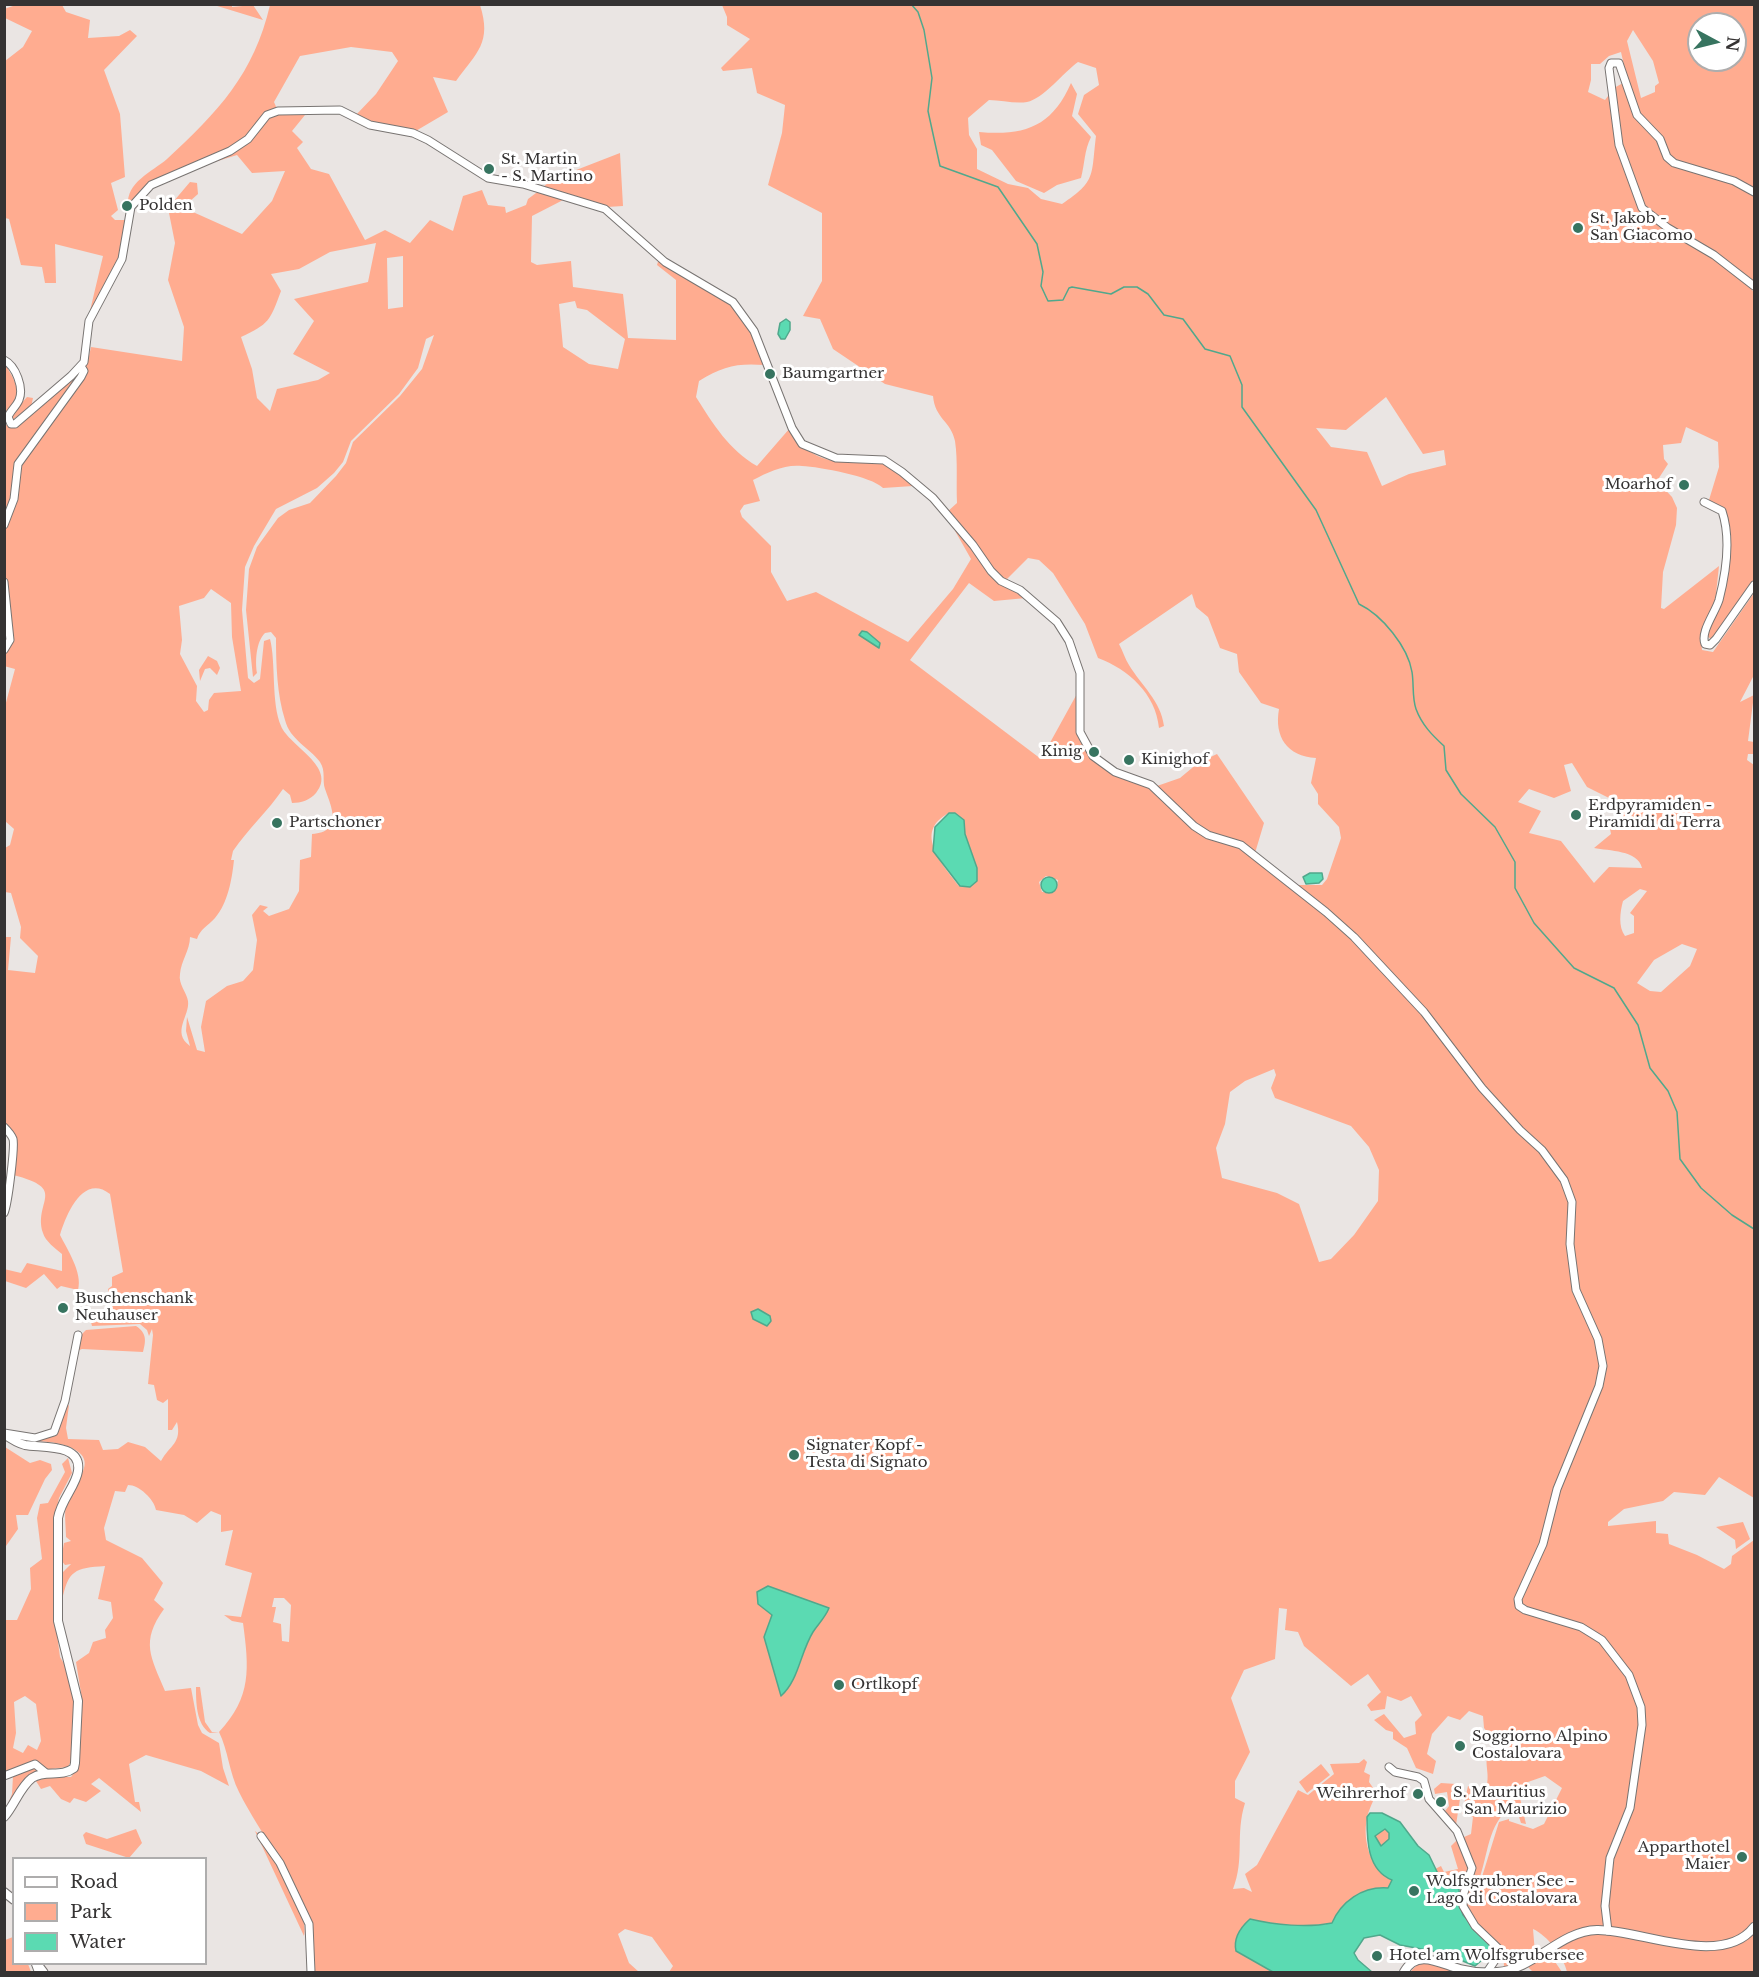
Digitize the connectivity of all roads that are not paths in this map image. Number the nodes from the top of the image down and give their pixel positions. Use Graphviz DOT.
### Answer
graph roads {
  1 [pos="1755,192"];
  2 [pos="1755,286"];
  3 [pos="4,360"];
  4 [pos="81,366"];
  5 [pos="1704,501"];
  6 [pos="4,525"];
  7 [pos="4,582"];
  8 [pos="1755,585"];
  9 [pos="7,646"];
  10 [pos="4,1127"];
  11 [pos="4,1213"];
  12 [pos="78,1335"];
  13 [pos="4,1434"];
  14 [pos="1389,1767"];
  15 [pos="46,1773"];
  16 [pos="4,1776"];
  17 [pos="4,1817"];
  18 [pos="261,1836"];
  19 [pos="1755,1927"];
  20 [pos="1608,1931"];
  21 [pos="311,1972"];
  22 [pos="1404,1972"];
  23 [pos="1486,1972"];
  1 -- 2 [label="street"];
  3 -- 4 [label="street"];
  4 -- 6 [label="street"];
  4 -- 20 [label="street"];
  5 -- 8 [label="street"];
  7 -- 9 [label="street"];
  10 -- 11 [label="street"];
  12 -- 13 [label="street"];
  13 -- 15 [label="main road"];
  14 -- 23 [label="street"];
  15 -- 16 [label="street"];
  15 -- 17 [label="main road"];
  18 -- 21 [label="street"];
  19 -- 20 [label="main road"];
  20 -- 23 [label="main road"];
  22 -- 23 [label="main road"];
}
